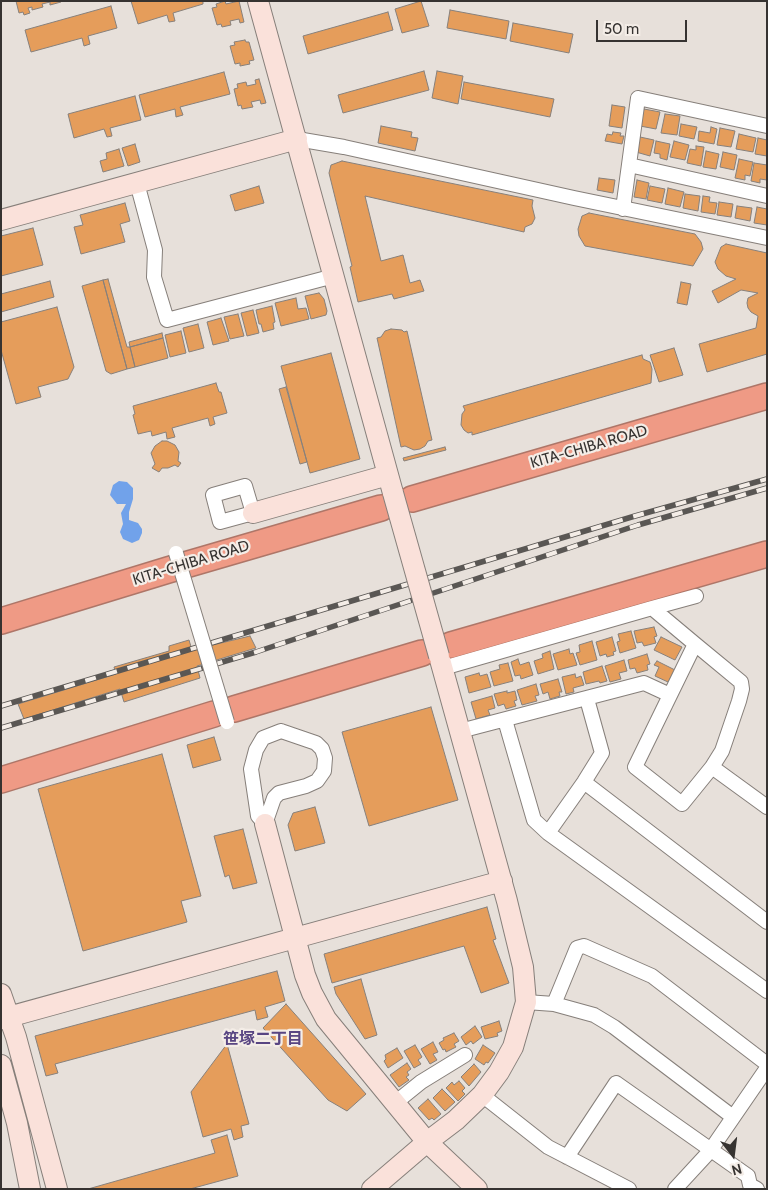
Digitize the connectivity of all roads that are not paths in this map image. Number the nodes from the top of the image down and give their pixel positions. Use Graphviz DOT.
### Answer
graph roads {
  1 [pos="258,1"];
  2 [pos="767,126"];
  3 [pos="297,139"];
  4 [pos="629,165"];
  5 [pos="137,183"];
  6 [pos="767,196"];
  7 [pos="623,208"];
  8 [pos="1,220"];
  9 [pos="767,238"];
  10 [pos="334,276"];
  11 [pos="767,396"];
  12 [pos="394,494"];
  13 [pos="253,513"];
  14 [pos="176,553"];
  15 [pos="767,554"];
  16 [pos="696,596"];
  17 [pos="652,608"];
  18 [pos="1,621"];
  19 [pos="696,644"];
  20 [pos="439,655"];
  21 [pos="670,695"];
  22 [pos="587,699"];
  23 [pos="225,715"];
  24 [pos="505,720"];
  25 [pos="460,732"];
  26 [pos="712,767"];
  27 [pos="1,780"];
  28 [pos="584,782"];
  29 [pos="254,787"];
  30 [pos="279,793"];
  31 [pos="767,807"];
  32 [pos="264,824"];
  33 [pos="548,833"];
  34 [pos="502,881"];
  35 [pos="767,922"];
  36 [pos="295,939"];
  37 [pos="767,991"];
  38 [pos="1,994"];
  39 [pos="526,1002"];
  40 [pos="554,1004"];
  41 [pos="5,1018"];
  42 [pos="465,1055"];
  43 [pos="767,1064"];
  44 [pos="1,1065"];
  45 [pos="767,1068"];
  46 [pos="482,1096"];
  47 [pos="395,1103"];
  48 [pos="733,1117"];
  49 [pos="427,1142"];
  50 [pos="710,1151"];
  51 [pos="567,1157"];
  52 [pos="30,1189"];
  53 [pos="57,1189"];
  54 [pos="372,1189"];
  55 [pos="477,1189"];
  56 [pos="629,1189"];
  57 [pos="675,1189"];
  58 [pos="757,1189"];
  1 -- 3 [label="street"];
  2 -- 4 [label="street"];
  3 -- 5 [label="street"];
  3 -- 7 [label="street"];
  3 -- 10 [label="street"];
  4 -- 6 [label="street"];
  4 -- 7 [label="street"];
  5 -- 8 [label="street"];
  5 -- 10 [label="street"];
  7 -- 9 [label="street"];
  10 -- 12 [label="street"];
  11 -- 12 [label="highway, KITA-CHIBA ROAD"];
  12 -- 13 [label="street"];
  12 -- 18 [label="highway, KITA-CHIBA ROAD"];
  12 -- 20 [label="street, bridge"];
  14 -- 23 [label="street, bridge"];
  15 -- 20 [label="highway"];
  16 -- 17 [label="street"];
  17 -- 19 [label="street"];
  17 -- 20 [label="street"];
  19 -- 21 [label="street"];
  19 -- 26 [label="street"];
  20 -- 23 [label="highway"];
  20 -- 25 [label="street"];
  21 -- 22 [label="street"];
  21 -- 26 [label="street"];
  22 -- 24 [label="street"];
  22 -- 28 [label="street"];
  23 -- 27 [label="highway"];
  24 -- 25 [label="street"];
  24 -- 33 [label="street"];
  25 -- 34 [label="street"];
  26 -- 31 [label="street"];
  28 -- 33 [label="street"];
  28 -- 35 [label="street"];
  29 -- 30 [label="street"];
  29 -- 30 [label="street"];
  29 -- 32 [label="street"];
  30 -- 32 [label="street"];
  32 -- 36 [label="street"];
  33 -- 37 [label="street"];
  34 -- 36 [label="street"];
  34 -- 39 [label="street"];
  36 -- 41 [label="street"];
  36 -- 47 [label="street"];
  38 -- 41 [label="street"];
  39 -- 40 [label="street"];
  39 -- 46 [label="street"];
  40 -- 43 [label="street"];
  40 -- 48 [label="street"];
  41 -- 53 [label="street"];
  42 -- 47 [label="street"];
  44 -- 52 [label="street"];
  45 -- 48 [label="street"];
  46 -- 49 [label="street"];
  46 -- 51 [label="street"];
  47 -- 49 [label="street"];
  48 -- 50 [label="street"];
  49 -- 54 [label="street"];
  49 -- 55 [label="street"];
  50 -- 51 [label="street"];
  50 -- 57 [label="street"];
  50 -- 58 [label="street"];
  51 -- 56 [label="street"];
}
